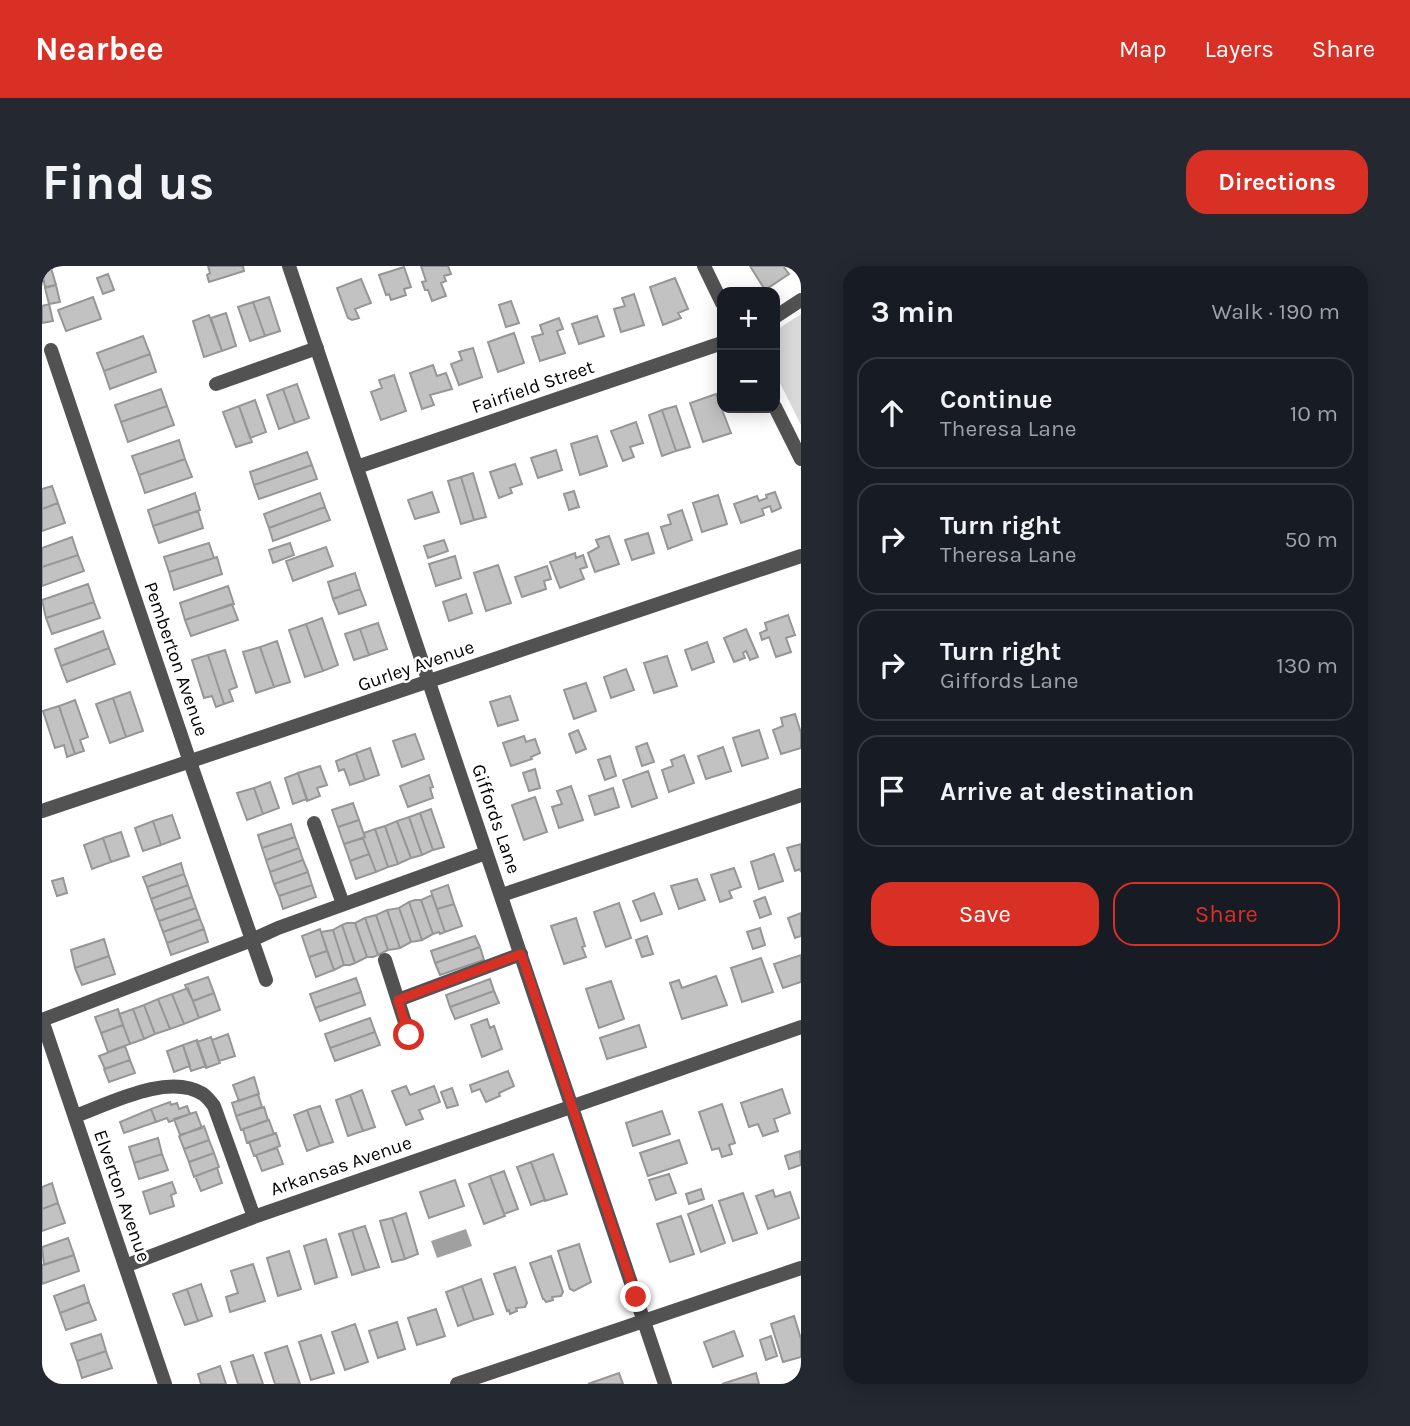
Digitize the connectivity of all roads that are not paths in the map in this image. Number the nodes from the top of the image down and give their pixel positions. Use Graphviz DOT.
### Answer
graph roads {
  1 [pos="289,266"];
  2 [pos="704,266"];
  3 [pos="717,293"];
  4 [pos="801,300"];
  5 [pos="780,314"];
  6 [pos="717,344"];
  7 [pos="317,348"];
  8 [pos="51,350"];
  9 [pos="216,384"];
  10 [pos="778,413"];
  11 [pos="801,459"];
  12 [pos="357,467"];
  13 [pos="801,556"];
  14 [pos="429,682"];
  15 [pos="190,762"];
  16 [pos="801,795"];
  17 [pos="42,811"];
  18 [pos="314,823"];
  19 [pos="486,853"];
  20 [pos="502,895"];
  21 [pos="343,904"];
  22 [pos="252,940"];
  23 [pos="521,954"];
  24 [pos="385,960"];
  25 [pos="266,980"];
  26 [pos="398,1000"];
  27 [pos="42,1020"];
  28 [pos="801,1027"];
  29 [pos="409,1035"];
  30 [pos="572,1105"];
  31 [pos="75,1116"];
  32 [pos="254,1217"];
  33 [pos="125,1266"];
  34 [pos="801,1268"];
  35 [pos="644,1321"];
  36 [pos="165,1384"];
  37 [pos="457,1384"];
  38 [pos="665,1384"];
  1 -- 7 [label="street, Giffords Lane"];
  2 -- 3 [label="street"];
  4 -- 5 [label="street"];
  6 -- 12 [label="street, Fairfield Street"];
  7 -- 9 [label="street"];
  7 -- 12 [label="street, Giffords Lane"];
  8 -- 15 [label="street, Pemberton Avenue"];
  10 -- 11 [label="street"];
  12 -- 14 [label="street, Giffords Lane"];
  13 -- 14 [label="street, Gurley Avenue"];
  14 -- 15 [label="street, Gurley Avenue"];
  14 -- 19 [label="street, Giffords Lane"];
  15 -- 17 [label="street, Gurley Avenue"];
  15 -- 22 [label="street, Pemberton Avenue"];
  16 -- 20 [label="street"];
  18 -- 21 [label="street"];
  19 -- 20 [label="street, Giffords Lane"];
  19 -- 21 [label="street"];
  20 -- 23 [label="street, Giffords Lane"];
  21 -- 22 [label="street"];
  22 -- 25 [label="street, Pemberton Avenue"];
  22 -- 27 [label="street"];
  23 -- 26 [label="street"];
  23 -- 30 [label="street, Giffords Lane"];
  24 -- 26 [label="street"];
  26 -- 29 [label="street"];
  27 -- 31 [label="street, Elverton Avenue"];
  28 -- 30 [label="street, Arkansas Avenue"];
  30 -- 32 [label="street, Arkansas Avenue"];
  30 -- 35 [label="street, Giffords Lane"];
  31 -- 32 [label="street"];
  31 -- 33 [label="street, Elverton Avenue"];
  32 -- 33 [label="street, Arkansas Avenue"];
  33 -- 36 [label="street, Elverton Avenue"];
  34 -- 35 [label="street"];
  35 -- 37 [label="street"];
  35 -- 38 [label="street, Giffords Lane"];
}
